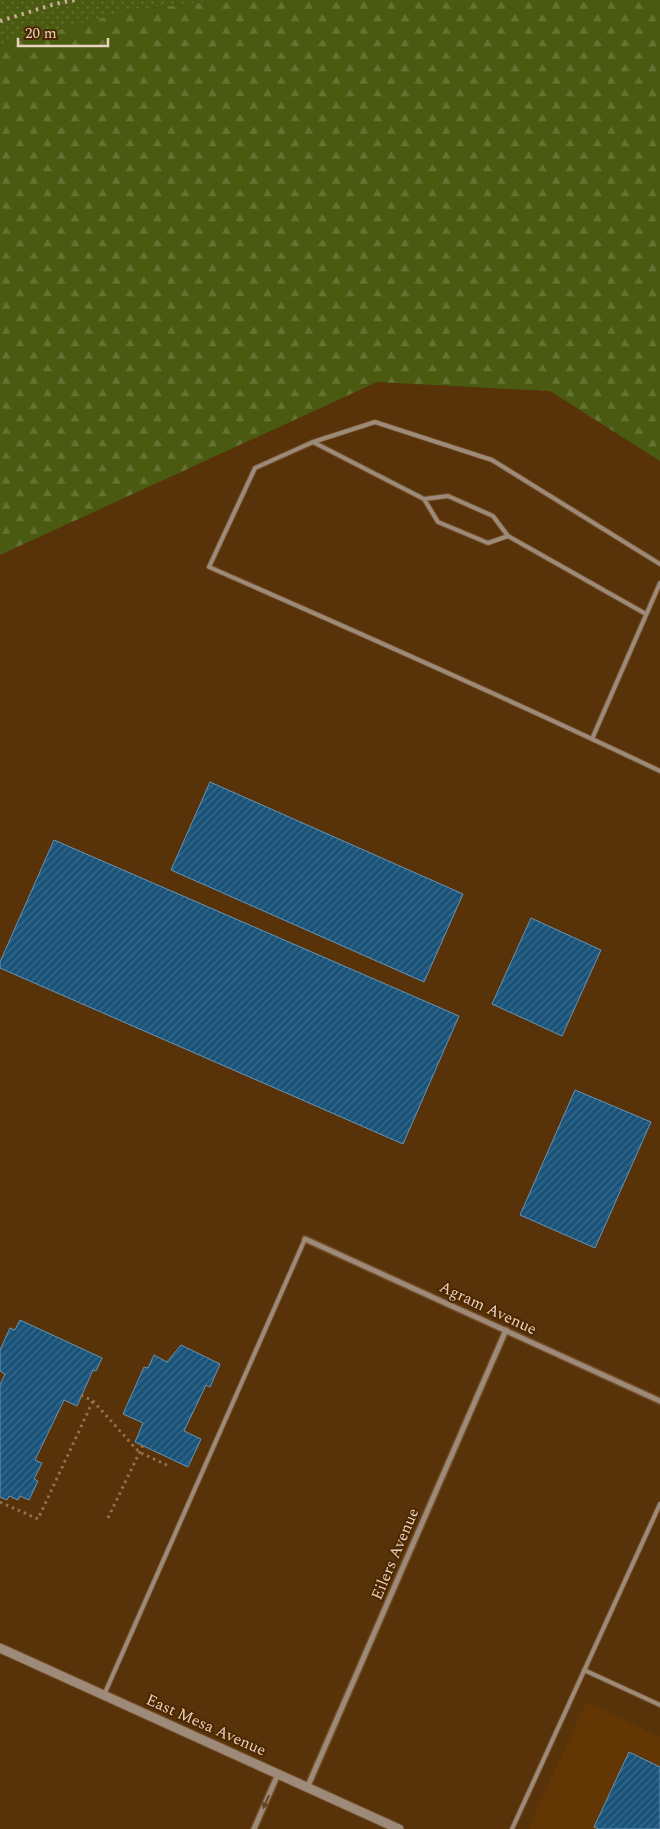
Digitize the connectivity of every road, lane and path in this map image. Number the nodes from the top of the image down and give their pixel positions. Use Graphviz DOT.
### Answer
graph roads {
  1 [pos="313,442"];
  2 [pos="424,499"];
  3 [pos="508,536"];
  4 [pos="660,564"];
  5 [pos="660,583"];
  6 [pos="646,614"];
  7 [pos="592,739"];
  8 [pos="660,772"];
  9 [pos="305,1239"];
  10 [pos="506,1330"];
  11 [pos="82,1395"];
  12 [pos="93,1401"];
  13 [pos="660,1401"];
  14 [pos="143,1445"];
  15 [pos="139,1452"];
  16 [pos="169,1466"];
  17 [pos="0,1502"];
  18 [pos="660,1504"];
  19 [pos="108,1518"];
  20 [pos="0,1648"];
  21 [pos="584,1670"];
  22 [pos="104,1695"];
  23 [pos="660,1705"];
  24 [pos="278,1774"];
  25 [pos="308,1788"];
  26 [pos="254,1829"];
  27 [pos="399,1829"];
  28 [pos="512,1829"];
  1 -- 2 [label="lane"];
  1 -- 4 [label="lane"];
  1 -- 7 [label="lane"];
  2 -- 3 [label="lane"];
  2 -- 3 [label="lane"];
  3 -- 6 [label="lane"];
  5 -- 6 [label="lane"];
  6 -- 7 [label="lane"];
  7 -- 8 [label="lane"];
  9 -- 10 [label="street, Agram Avenue"];
  9 -- 22 [label="lane"];
  10 -- 13 [label="street, Agram Avenue"];
  10 -- 25 [label="street, Eilers Avenue"];
  11 -- 12 [label="path"];
  12 -- 15 [label="path"];
  12 -- 17 [label="path"];
  14 -- 15 [label="path"];
  15 -- 16 [label="path"];
  15 -- 19 [label="path"];
  18 -- 21 [label="lane"];
  20 -- 22 [label="street, East Mesa Avenue"];
  21 -- 23 [label="lane"];
  21 -- 28 [label="lane"];
  22 -- 24 [label="street, East Mesa Avenue"];
  24 -- 25 [label="street, East Mesa Avenue"];
  24 -- 26 [label="street, one-way"];
  25 -- 27 [label="street, East Mesa Avenue"];
}
